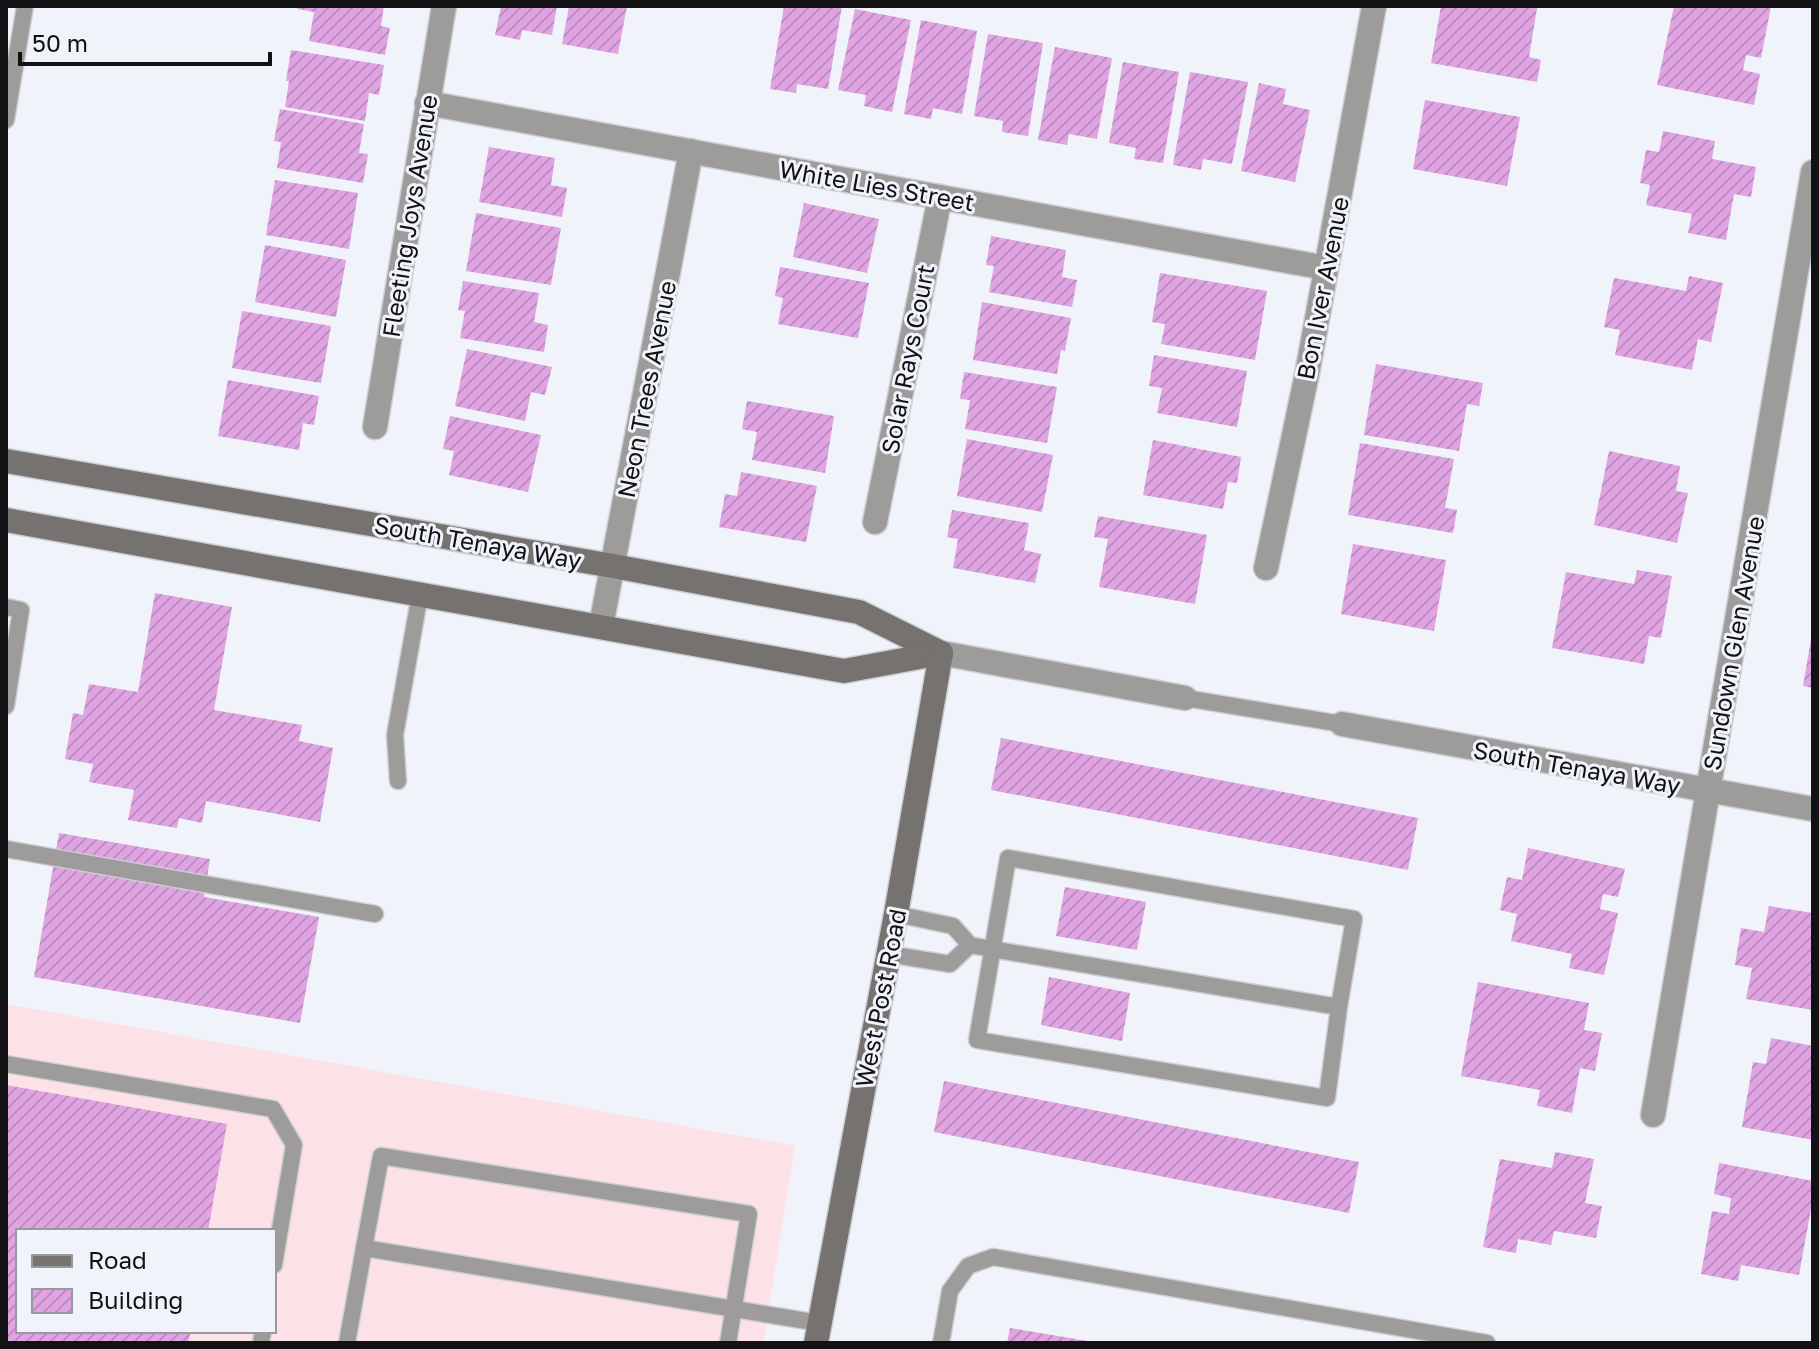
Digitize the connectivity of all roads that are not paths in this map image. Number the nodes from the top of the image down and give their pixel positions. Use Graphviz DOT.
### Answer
graph roads {
  1 [pos="25,6"];
  2 [pos="444,6"];
  3 [pos="1374,6"];
  4 [pos="10,76"];
  5 [pos="427,103"];
  6 [pos="6,120"];
  7 [pos="691,151"];
  8 [pos="1813,172"];
  9 [pos="940,197"];
  10 [pos="1326,268"];
  11 [pos="375,427"];
  12 [pos="6,461"];
  13 [pos="6,520"];
  14 [pos="875,522"];
  15 [pos="613,566"];
  16 [pos="1266,568"];
  17 [pos="420,594"];
  18 [pos="6,607"];
  19 [pos="601,626"];
  20 [pos="941,653"];
  21 [pos="1185,698"];
  22 [pos="6,706"];
  23 [pos="1342,724"];
  24 [pos="398,781"];
  25 [pos="1708,790"];
  26 [pos="1813,809"];
  27 [pos="6,849"];
  28 [pos="375,914"];
  29 [pos="896,914"];
  30 [pos="970,945"];
  31 [pos="991,949"];
  32 [pos="888,954"];
  33 [pos="1339,1007"];
  34 [pos="6,1064"];
  35 [pos="1653,1115"];
  36 [pos="364,1248"];
  37 [pos="276,1253"];
  38 [pos="733,1309"];
  39 [pos="818,1333"];
  40 [pos="347,1343"];
  41 [pos="728,1343"];
  42 [pos="941,1343"];
  43 [pos="1487,1343"];
  1 -- 4 [label="lane"];
  2 -- 5 [label="street, Fleeting Joys Avenue"];
  3 -- 10 [label="street, Bon Iver Avenue"];
  4 -- 6 [label="lane"];
  5 -- 7 [label="street, White Lies Street"];
  5 -- 11 [label="street, Fleeting Joys Avenue"];
  7 -- 9 [label="street, White Lies Street"];
  7 -- 15 [label="street, Neon Trees Avenue"];
  8 -- 25 [label="street, Sundown Glen Avenue"];
  9 -- 10 [label="street, White Lies Street"];
  9 -- 14 [label="street, Solar Rays Court"];
  10 -- 16 [label="street, Bon Iver Avenue"];
  12 -- 15 [label="street, South Tenaya Way"];
  13 -- 17 [label="street, South Tenaya Way"];
  15 -- 19 [label="street, Neon Trees Avenue"];
  15 -- 20 [label="street, South Tenaya Way"];
  17 -- 19 [label="street, South Tenaya Way"];
  17 -- 24 [label="lane"];
  18 -- 22 [label="lane"];
  19 -- 20 [label="street, South Tenaya Way"];
  20 -- 21 [label="street, South Tenaya Way"];
  20 -- 29 [label="street, West Post Road"];
  21 -- 23 [label="lane"];
  23 -- 25 [label="street, South Tenaya Way"];
  25 -- 26 [label="street, South Tenaya Way"];
  25 -- 35 [label="street, Sundown Glen Avenue"];
  27 -- 28 [label="lane"];
  29 -- 30 [label="lane"];
  29 -- 32 [label="street, West Post Road"];
  30 -- 31 [label="lane"];
  30 -- 32 [label="lane"];
  31 -- 33 [label="lane"];
  31 -- 33 [label="lane"];
  31 -- 33 [label="lane"];
  32 -- 39 [label="street, West Post Road"];
  34 -- 37 [label="lane"];
  36 -- 38 [label="lane"];
  36 -- 38 [label="lane"];
  36 -- 40 [label="lane"];
  38 -- 39 [label="lane"];
  38 -- 41 [label="lane"];
  42 -- 43 [label="lane"];
}
